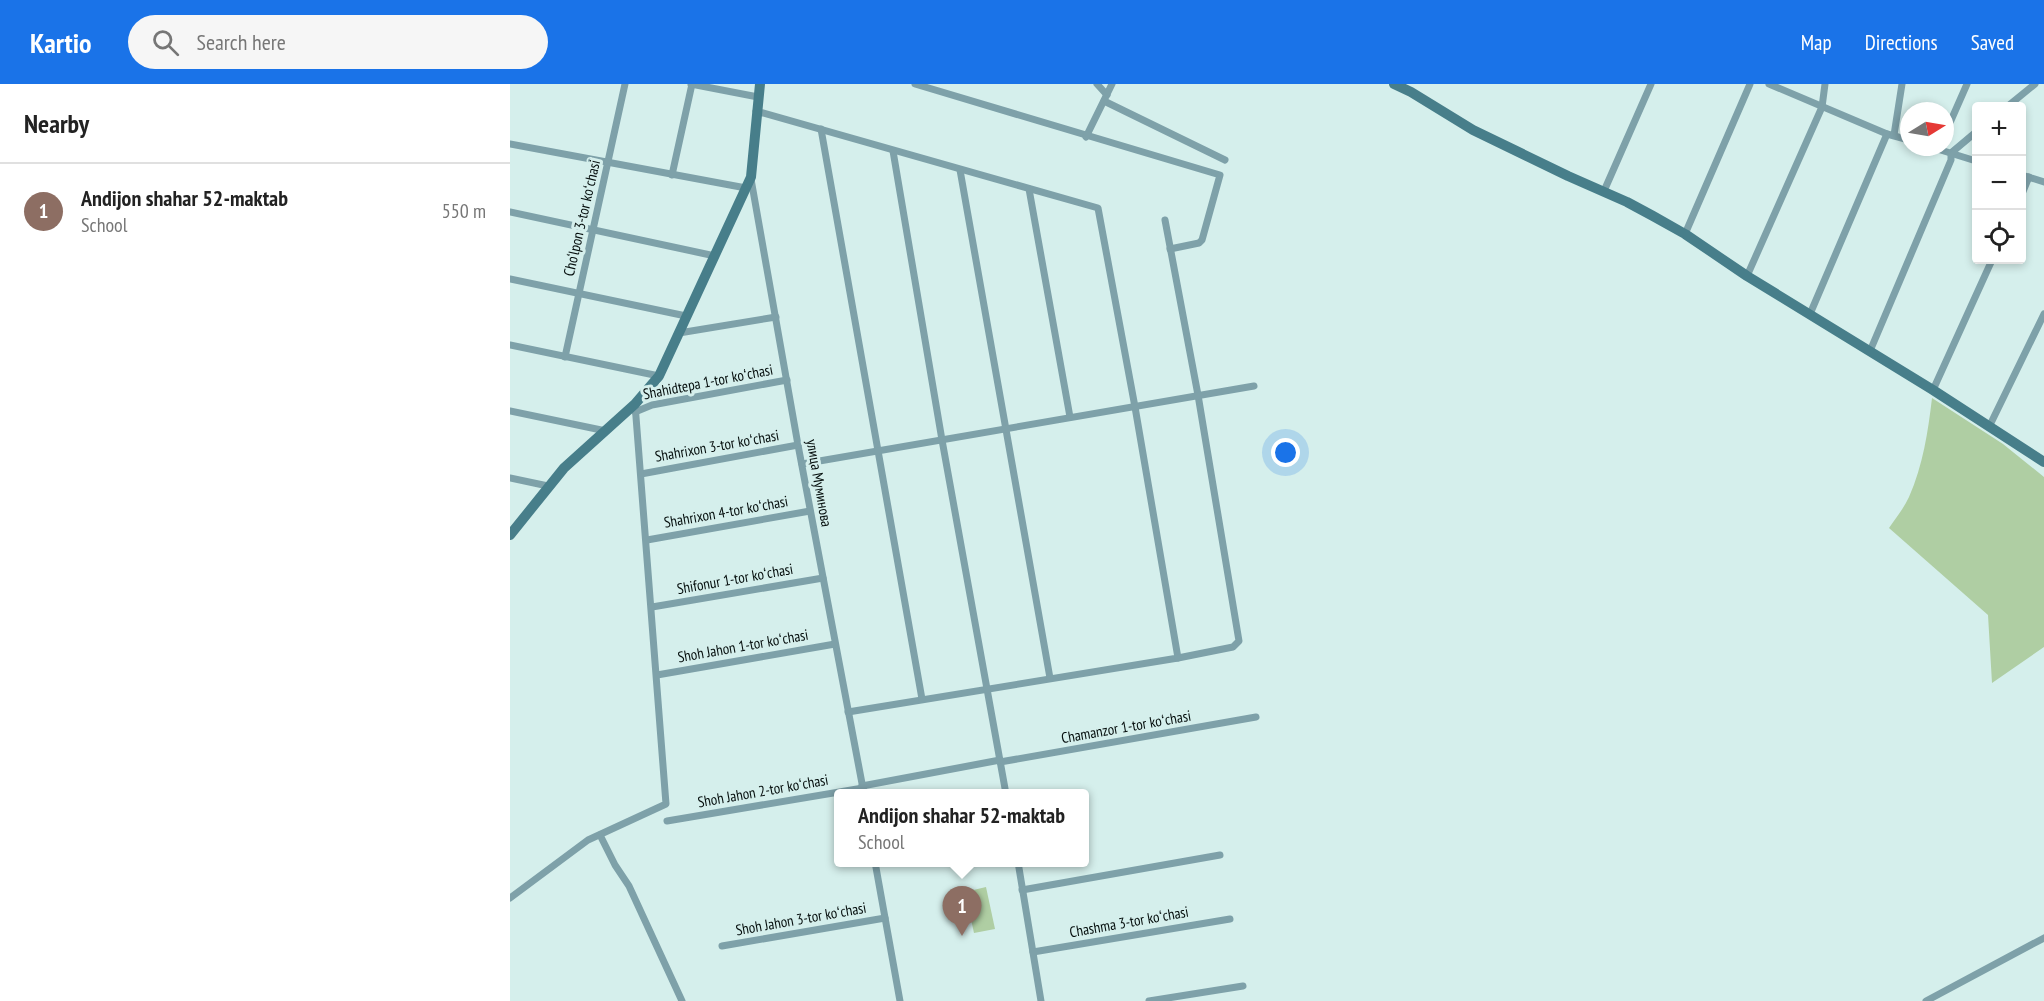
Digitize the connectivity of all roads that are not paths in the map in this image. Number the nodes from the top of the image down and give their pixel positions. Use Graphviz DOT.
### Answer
graph roads {
  1 [pos="625,84"];
  2 [pos="691,84"];
  3 [pos="760,84"];
  4 [pos="915,84"];
  5 [pos="1097,84"];
  6 [pos="1112,84"];
  7 [pos="1394,84"];
  8 [pos="1651,84"];
  9 [pos="1750,84"];
  10 [pos="1769,84"];
  11 [pos="1825,84"];
  12 [pos="1902,84"];
  13 [pos="1967,84"];
  14 [pos="2035,84"];
  15 [pos="758,97"];
  16 [pos="1105,98"];
  17 [pos="2013,102"];
  18 [pos="1822,107"];
  19 [pos="756,111"];
  20 [pos="1954,114"];
  21 [pos="821,129"];
  22 [pos="1890,134"];
  23 [pos="1972,136"];
  24 [pos="1086,137"];
  25 [pos="1900,137"];
  26 [pos="510,144"];
  27 [pos="893,151"];
  28 [pos="1954,151"];
  29 [pos="1954,154"];
  30 [pos="1951,156"];
  31 [pos="1972,159"];
  32 [pos="1225,160"];
  33 [pos="608,163"];
  34 [pos="960,170"];
  35 [pos="672,175"];
  36 [pos="2026,176"];
  37 [pos="751,177"];
  38 [pos="2042,179"];
  39 [pos="746,188"];
  40 [pos="1029,189"];
  41 [pos="1604,190"];
  42 [pos="510,212"];
  43 [pos="1165,220"];
  44 [pos="593,230"];
  45 [pos="1684,234"];
  46 [pos="1170,249"];
  47 [pos="715,256"];
  48 [pos="1990,264"];
  49 [pos="1747,276"];
  50 [pos="510,279"];
  51 [pos="579,294"];
  52 [pos="1810,314"];
  53 [pos="2044,314"];
  54 [pos="686,316"];
  55 [pos="776,317"];
  56 [pos="679,333"];
  57 [pos="510,345"];
  58 [pos="1870,351"];
  59 [pos="565,357"];
  60 [pos="659,376"];
  61 [pos="787,380"];
  62 [pos="1254,386"];
  63 [pos="1934,390"];
  64 [pos="1198,395"];
  65 [pos="1135,407"];
  66 [pos="635,408"];
  67 [pos="510,411"];
  68 [pos="1070,417"];
  69 [pos="1990,425"];
  70 [pos="1005,428"];
  71 [pos="606,431"];
  72 [pos="942,440"];
  73 [pos="798,445"];
  74 [pos="878,451"];
  75 [pos="2044,462"];
  76 [pos="801,464"];
  77 [pos="641,474"];
  78 [pos="510,478"];
  79 [pos="548,486"];
  80 [pos="810,511"];
  81 [pos="510,535"];
  82 [pos="647,540"];
  83 [pos="823,578"];
  84 [pos="651,607"];
  85 [pos="835,644"];
  86 [pos="1178,658"];
  87 [pos="657,675"];
  88 [pos="1050,678"];
  89 [pos="986,689"];
  90 [pos="922,699"];
  91 [pos="848,712"];
  92 [pos="1256,717"];
  93 [pos="1000,761"];
  94 [pos="863,789"];
  95 [pos="1005,789"];
  96 [pos="834,794"];
  97 [pos="667,821"];
  98 [pos="600,835"];
  99 [pos="1220,855"];
  100 [pos="876,867"];
  101 [pos="1019,867"];
  102 [pos="1022,890"];
  103 [pos="510,898"];
  104 [pos="885,918"];
  105 [pos="1230,919"];
  106 [pos="2044,938"];
  107 [pos="722,946"];
  108 [pos="1033,952"];
  109 [pos="1243,986"];
  110 [pos="682,1001"];
  111 [pos="900,1001"];
  112 [pos="1041,1001"];
  113 [pos="1149,1001"];
  114 [pos="1926,1001"];
  1 -- 33 [label="street, Cho‘lpon 3-tor koʻchasi"];
  2 -- 15 [label="street"];
  2 -- 35 [label="street"];
  3 -- 15 [label="street"];
  4 -- 24 [label="street"];
  5 -- 16 [label="street"];
  6 -- 16 [label="street"];
  7 -- 41 [label="street"];
  8 -- 41 [label="street"];
  9 -- 45 [label="street"];
  10 -- 18 [label="street"];
  11 -- 18 [label="street"];
  12 -- 22 [label="street"];
  13 -- 20 [label="street"];
  14 -- 17 [label="street"];
  15 -- 19 [label="street"];
  16 -- 24 [label="street"];
  16 -- 32 [label="street"];
  18 -- 22 [label="street"];
  18 -- 49 [label="street"];
  19 -- 21 [label="street"];
  19 -- 37 [label="street"];
  21 -- 27 [label="street"];
  21 -- 74 [label="street"];
  22 -- 25 [label="street"];
  22 -- 52 [label="street"];
  23 -- 28 [label="street"];
  24 -- 46 [label="street"];
  26 -- 33 [label="street"];
  27 -- 34 [label="street"];
  27 -- 72 [label="street"];
  29 -- 31 [label="street"];
  30 -- 58 [label="street"];
  33 -- 35 [label="street"];
  33 -- 44 [label="street, Cho‘lpon 3-tor koʻchasi"];
  34 -- 40 [label="street"];
  34 -- 70 [label="street"];
  35 -- 39 [label="street"];
  36 -- 38 [label="street"];
  37 -- 39 [label="street"];
  37 -- 55 [label="street, улица Муминова"];
  39 -- 47 [label="street"];
  40 -- 65 [label="street"];
  40 -- 68 [label="street"];
  41 -- 45 [label="street"];
  42 -- 44 [label="street"];
  43 -- 46 [label="street"];
  44 -- 47 [label="street"];
  44 -- 51 [label="street, Cho‘lpon 3-tor koʻchasi"];
  45 -- 49 [label="street"];
  46 -- 64 [label="street"];
  47 -- 54 [label="street"];
  48 -- 63 [label="street"];
  49 -- 52 [label="street"];
  50 -- 51 [label="street"];
  51 -- 54 [label="street"];
  51 -- 59 [label="street, Cho‘lpon 3-tor koʻchasi"];
  52 -- 58 [label="street"];
  53 -- 69 [label="street"];
  54 -- 56 [label="street"];
  55 -- 56 [label="street"];
  55 -- 61 [label="street, улица Муминова"];
  56 -- 60 [label="street"];
  57 -- 59 [label="street"];
  58 -- 63 [label="street"];
  59 -- 60 [label="street"];
  60 -- 66 [label="street"];
  61 -- 66 [label="street, Shahidtepa 1-tor koʻchasi"];
  61 -- 73 [label="street, улица Муминова"];
  62 -- 64 [label="street"];
  63 -- 69 [label="street"];
  64 -- 65 [label="street"];
  64 -- 86 [label="street"];
  65 -- 68 [label="street"];
  65 -- 86 [label="street"];
  66 -- 71 [label="street"];
  66 -- 77 [label="street"];
  67 -- 71 [label="street"];
  68 -- 70 [label="street"];
  69 -- 75 [label="street"];
  70 -- 72 [label="street"];
  70 -- 88 [label="street"];
  71 -- 79 [label="street"];
  72 -- 74 [label="street"];
  72 -- 89 [label="street"];
  73 -- 76 [label="street, улица Муминова"];
  73 -- 77 [label="street, Shahrixon 3-tor koʻchasi"];
  74 -- 76 [label="street"];
  74 -- 90 [label="street"];
  76 -- 80 [label="street, улица Муминова"];
  77 -- 82 [label="street"];
  78 -- 79 [label="street"];
  79 -- 81 [label="street"];
  80 -- 82 [label="street, Shahrixon 4-tor koʻchasi"];
  80 -- 83 [label="street, улица Муминова"];
  82 -- 84 [label="street"];
  83 -- 84 [label="street, Shifonur 1-tor koʻchasi"];
  83 -- 85 [label="street, улица Муминова"];
  84 -- 87 [label="street"];
  85 -- 87 [label="street, Shoh Jahon 1-tor koʻchasi"];
  85 -- 91 [label="street, улица Муминова"];
  86 -- 88 [label="street"];
  87 -- 98 [label="street"];
  88 -- 89 [label="street"];
  89 -- 90 [label="street"];
  89 -- 93 [label="street"];
  90 -- 91 [label="street"];
  91 -- 94 [label="street, улица Муминова"];
  92 -- 93 [label="street, Chamanzor 1-tor koʻchasi"];
  93 -- 94 [label="street, Chamanzor 1-tor koʻchasi"];
  93 -- 95 [label="street"];
  96 -- 97 [label="street, Shoh Jahon 2-tor koʻchasi"];
  98 -- 103 [label="street"];
  98 -- 110 [label="street"];
  99 -- 102 [label="street"];
  100 -- 104 [label="street"];
  101 -- 102 [label="street"];
  102 -- 108 [label="street"];
  104 -- 107 [label="street, Shoh Jahon 3-tor koʻchasi"];
  104 -- 111 [label="street"];
  105 -- 108 [label="street, Chashma 3-tor koʻchasi"];
  106 -- 114 [label="street"];
  108 -- 112 [label="street"];
  109 -- 113 [label="street"];
}
